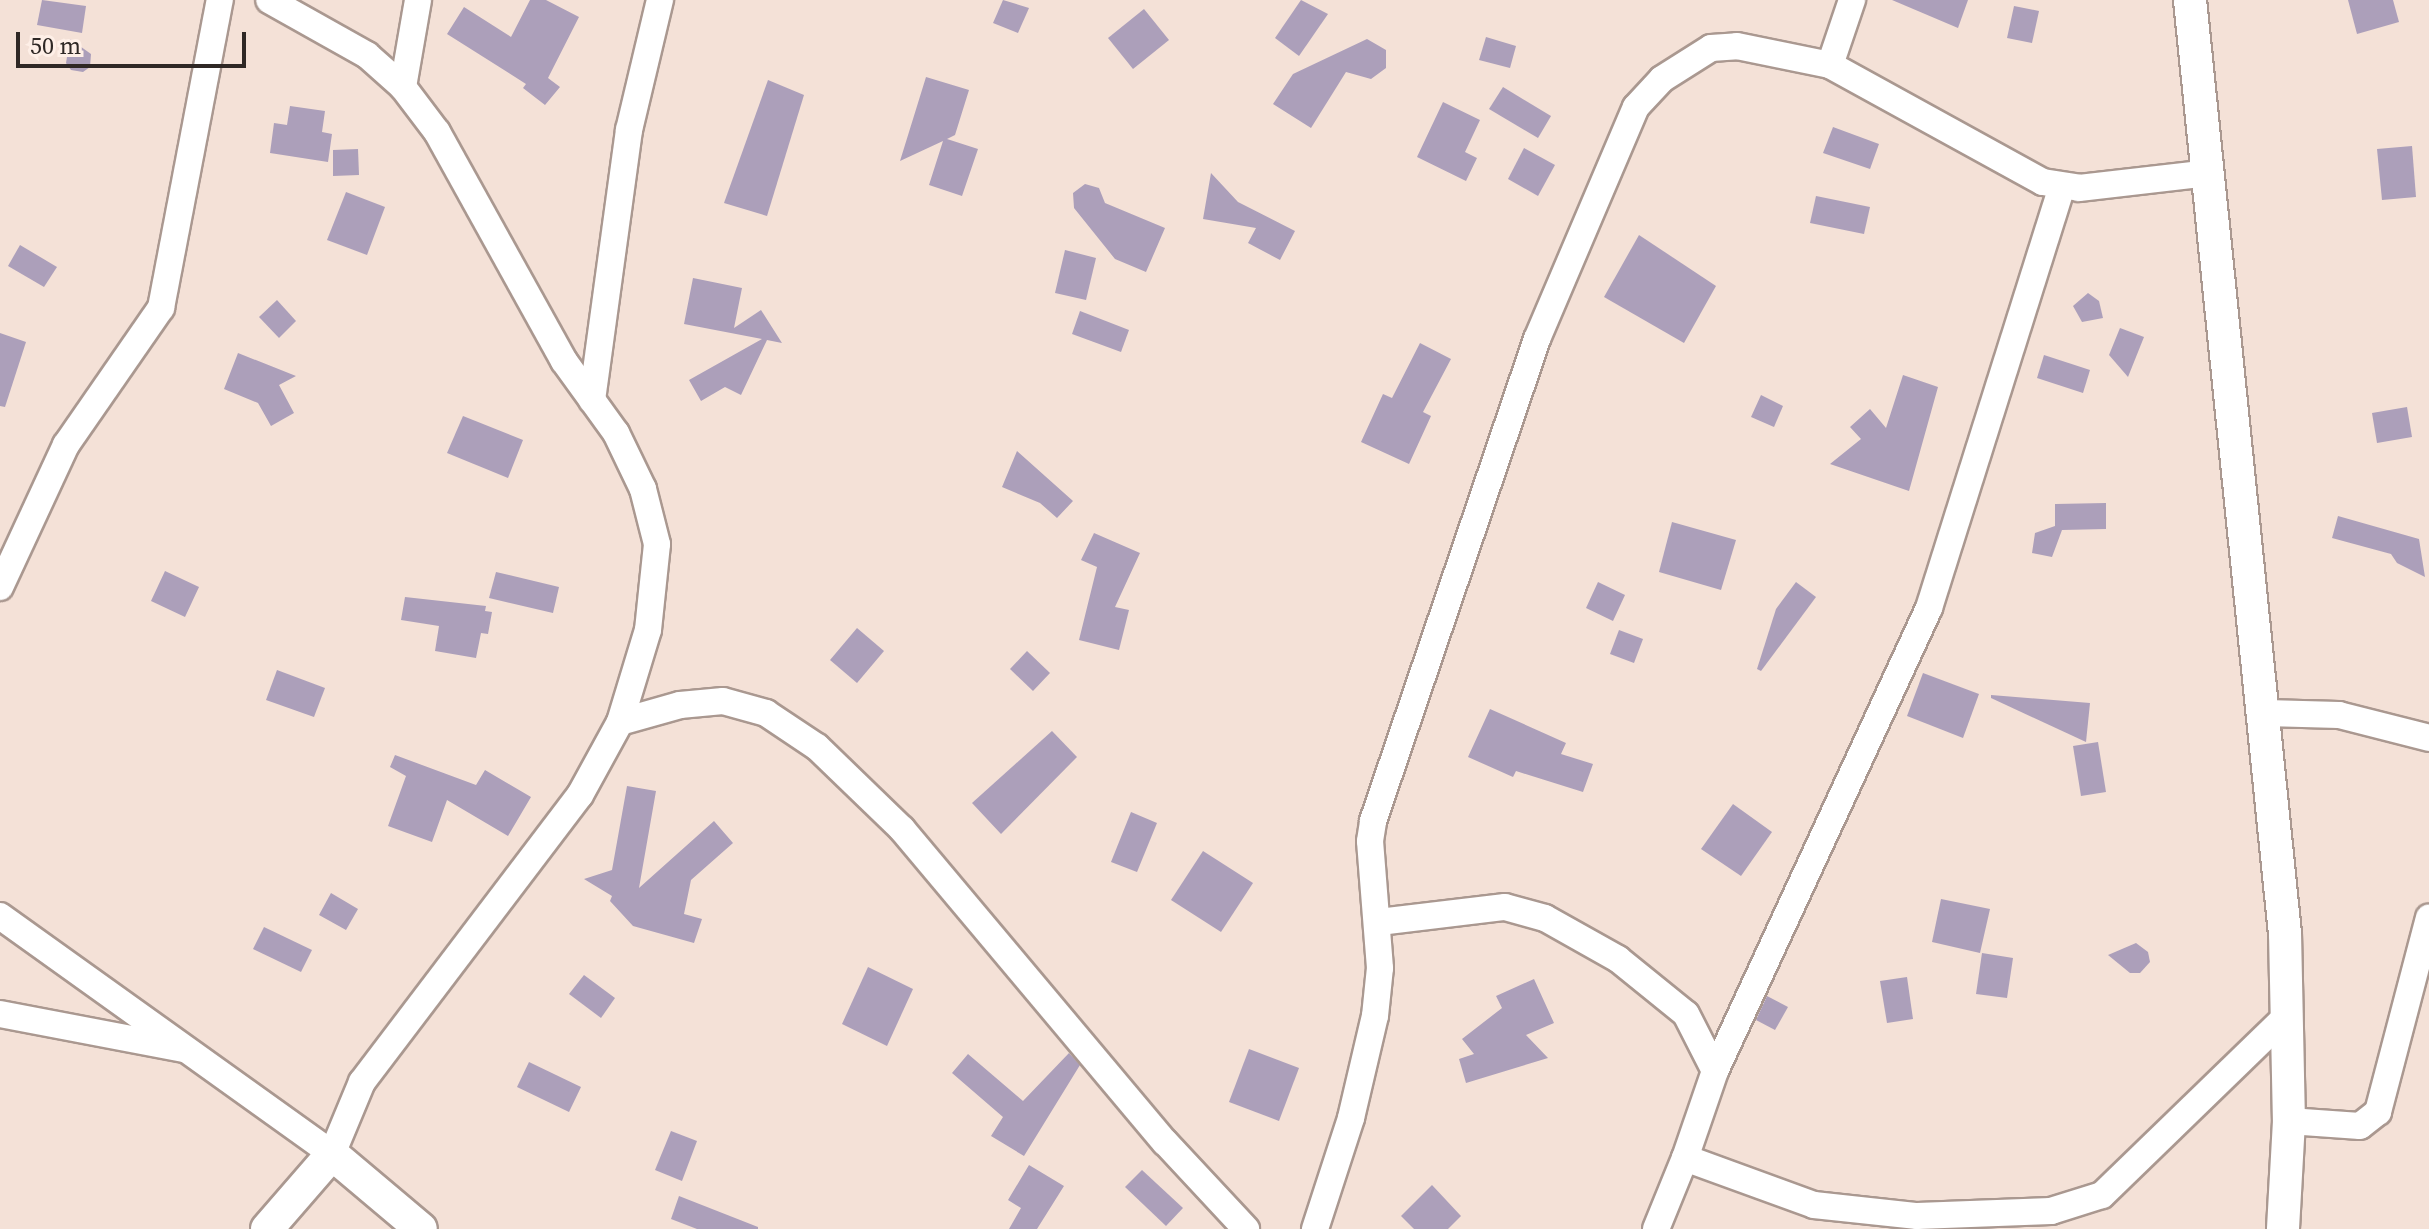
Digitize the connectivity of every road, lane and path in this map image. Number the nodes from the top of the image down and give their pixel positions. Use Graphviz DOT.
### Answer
graph roads {
  1 [pos="220,0"];
  2 [pos="269,0"];
  3 [pos="418,0"];
  4 [pos="660,0"];
  5 [pos="1852,0"];
  6 [pos="2190,0"];
  7 [pos="1830,65"];
  8 [pos="403,87"];
  9 [pos="2208,173"];
  10 [pos="2062,187"];
  11 [pos="592,400"];
  12 [pos="0,587"];
  13 [pos="2266,713"];
  14 [pos="620,722"];
  15 [pos="2429,738"];
  16 [pos="0,916"];
  17 [pos="2429,918"];
  18 [pos="1379,922"];
  19 [pos="0,1014"];
  20 [pos="2289,1014"];
  21 [pos="195,1051"];
  22 [pos="1715,1071"];
  23 [pos="2289,1121"];
  24 [pos="332,1154"];
  25 [pos="1685,1158"];
  26 [pos="267,1229"];
  27 [pos="421,1229"];
  28 [pos="1246,1229"];
  29 [pos="1315,1229"];
  30 [pos="1656,1229"];
  31 [pos="2283,1229"];
  1 -- 12 [label="street"];
  2 -- 8 [label="street"];
  3 -- 8 [label="street"];
  4 -- 11 [label="street"];
  5 -- 7 [label="street"];
  6 -- 9 [label="street"];
  7 -- 10 [label="street"];
  7 -- 18 [label="street"];
  8 -- 11 [label="street"];
  9 -- 10 [label="street"];
  9 -- 13 [label="street"];
  10 -- 22 [label="street"];
  11 -- 14 [label="street"];
  13 -- 15 [label="street"];
  13 -- 20 [label="street"];
  14 -- 24 [label="street"];
  14 -- 28 [label="street"];
  16 -- 21 [label="street"];
  17 -- 23 [label="street"];
  18 -- 22 [label="street"];
  18 -- 29 [label="street"];
  19 -- 21 [label="street"];
  20 -- 23 [label="street"];
  20 -- 25 [label="street"];
  21 -- 24 [label="street"];
  22 -- 25 [label="street"];
  23 -- 31 [label="street"];
  24 -- 26 [label="street"];
  24 -- 27 [label="street"];
  25 -- 30 [label="street"];
}
